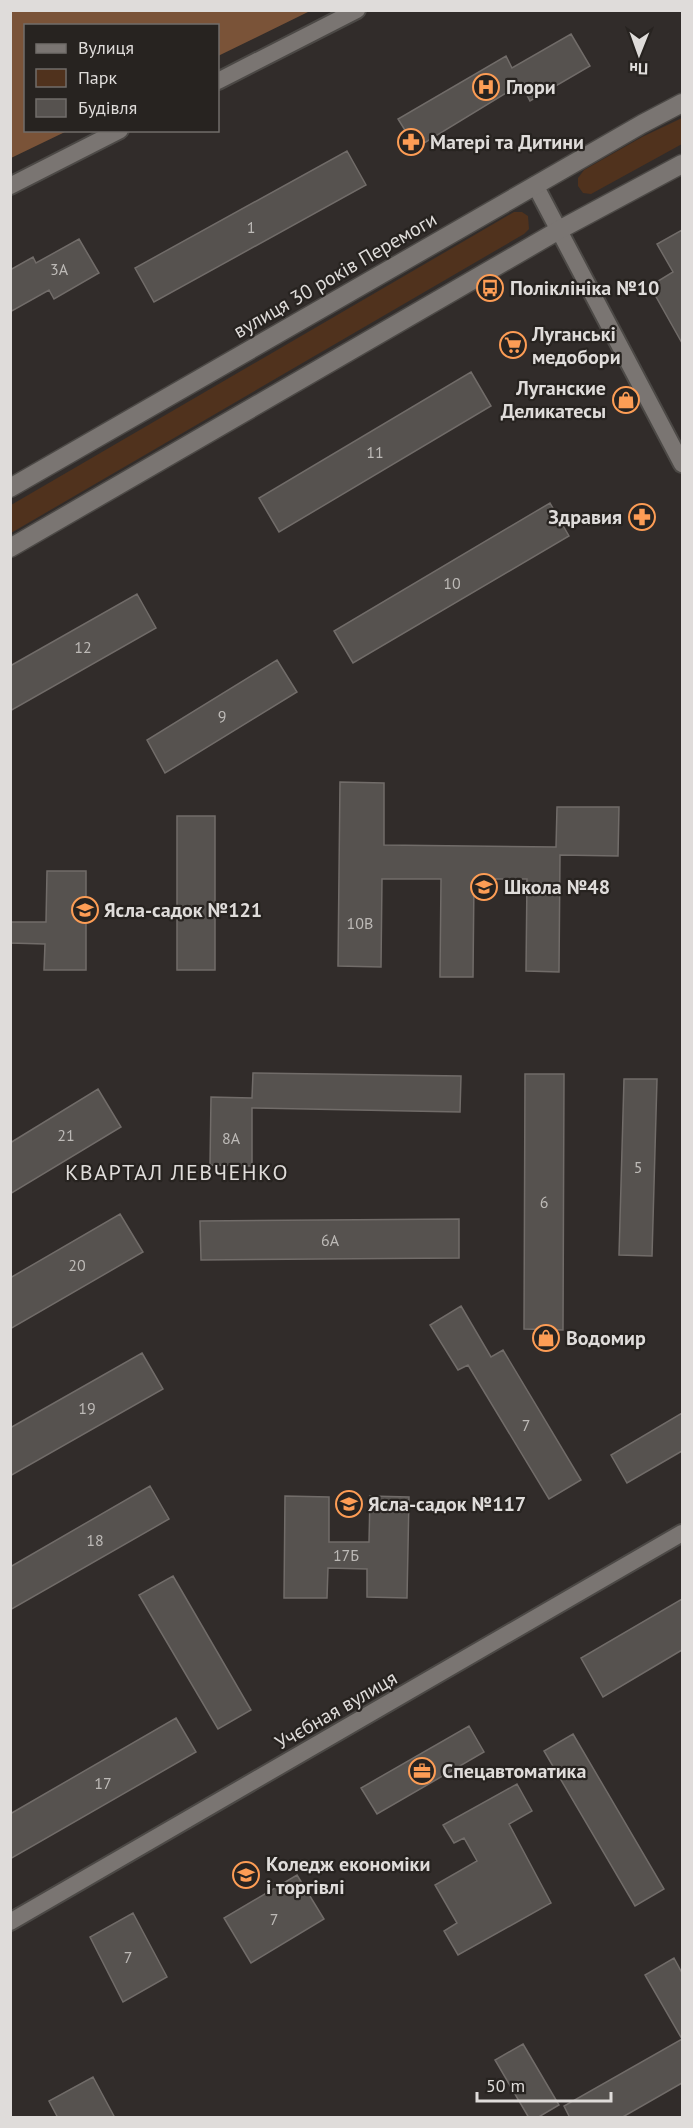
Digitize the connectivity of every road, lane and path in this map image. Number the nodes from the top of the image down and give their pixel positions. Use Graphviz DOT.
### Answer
graph roads {
  1 [pos="357,10"];
  2 [pos="219,80"];
  3 [pos="682,103"];
  4 [pos="116,132"];
  5 [pos="682,165"];
  6 [pos="10,186"];
  7 [pos="534,186"];
  8 [pos="559,230"];
  9 [pos="682,464"];
  10 [pos="10,488"];
  11 [pos="10,548"];
  12 [pos="682,1533"];
  13 [pos="10,1922"];
  1 -- 2 [label="street"];
  3 -- 7 [label="street, вулиця 30 років Перемоги"];
  4 -- 6 [label="street"];
  5 -- 8 [label="street"];
  7 -- 8 [label="street"];
  7 -- 10 [label="street, вулиця 30 років Перемоги"];
  8 -- 9 [label="street"];
  8 -- 11 [label="street"];
  12 -- 13 [label="street, Учєбная вулиця"];
}
